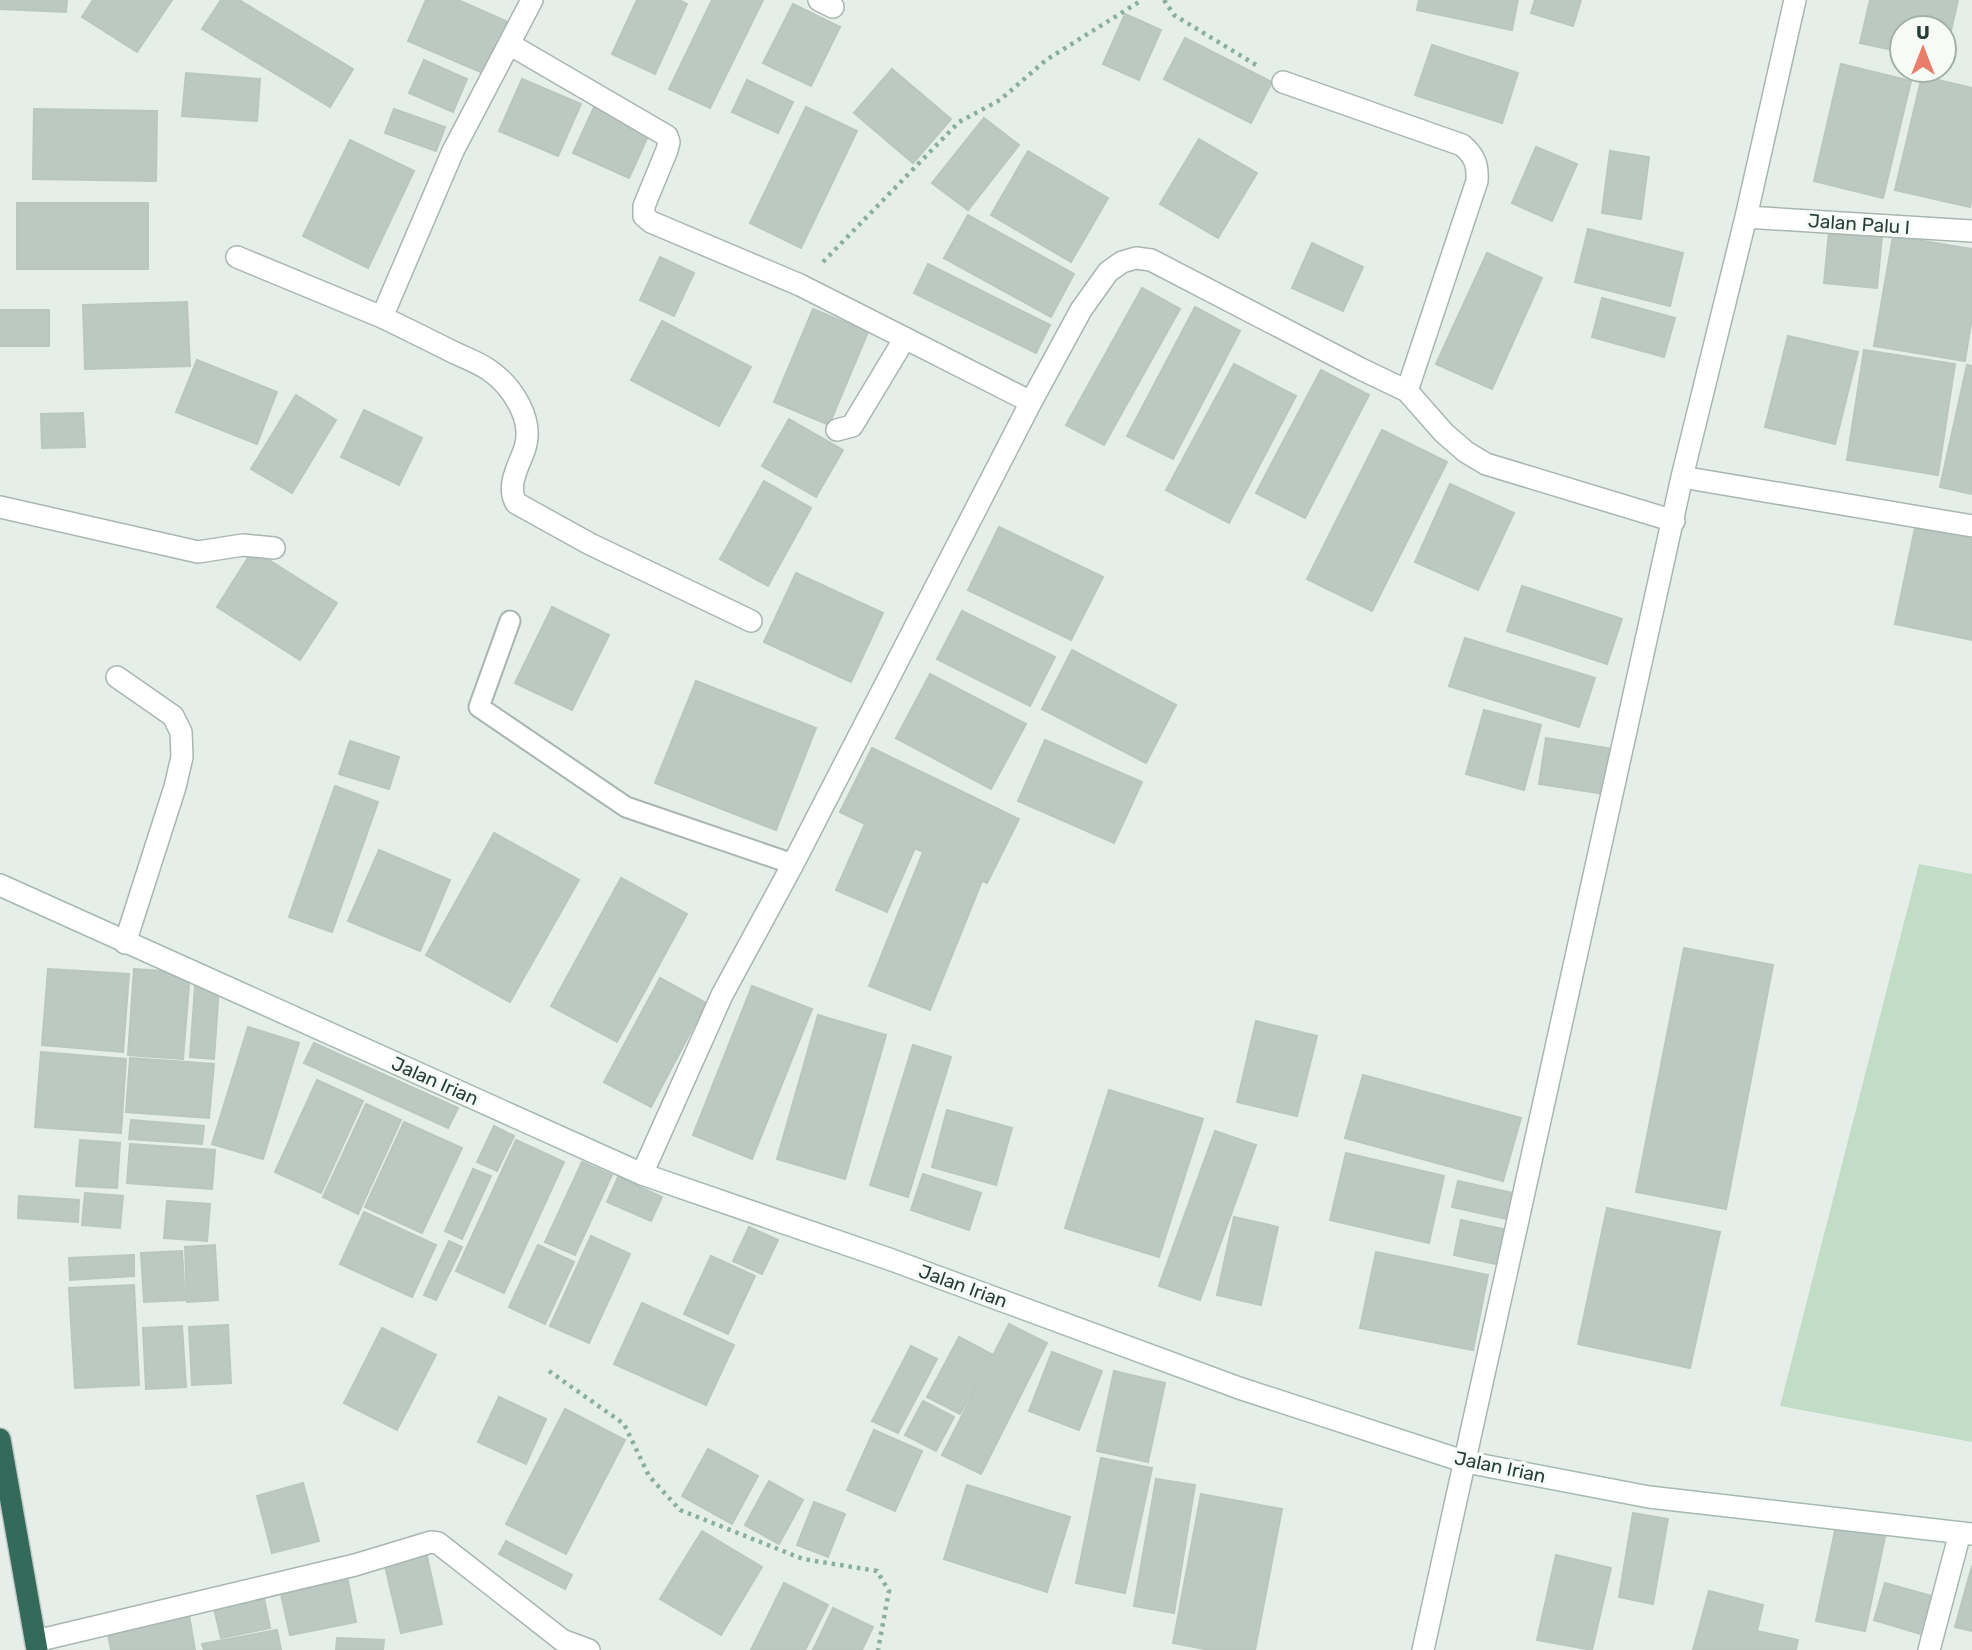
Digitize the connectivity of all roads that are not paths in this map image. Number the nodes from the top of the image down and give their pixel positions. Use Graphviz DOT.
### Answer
graph roads {
  1 [pos="532,0"];
  2 [pos="1795,0"];
  3 [pos="511,45"];
  4 [pos="1283,82"];
  5 [pos="1746,216"];
  6 [pos="1972,231"];
  7 [pos="237,257"];
  8 [pos="382,317"];
  9 [pos="905,338"];
  10 [pos="1408,391"];
  11 [pos="1031,402"];
  12 [pos="837,430"];
  13 [pos="1682,477"];
  14 [pos="0,507"];
  15 [pos="1674,521"];
  16 [pos="1972,526"];
  17 [pos="274,548"];
  18 [pos="510,621"];
  19 [pos="751,621"];
  20 [pos="117,677"];
  21 [pos="793,864"];
  22 [pos="0,885"];
  23 [pos="125,943"];
  24 [pos="642,1174"];
  25 [pos="0,1439"];
  26 [pos="1466,1462"];
  27 [pos="1966,1533"];
  28 [pos="36,1646"];
  29 [pos="589,1650"];
  30 [pos="1423,1650"];
  31 [pos="1930,1650"];
  1 -- 3 [label="street"];
  2 -- 5 [label="street"];
  3 -- 8 [label="street"];
  3 -- 9 [label="street"];
  4 -- 10 [label="street"];
  5 -- 6 [label="street, Jalan Palu I"];
  5 -- 13 [label="street"];
  7 -- 8 [label="street"];
  8 -- 19 [label="street"];
  9 -- 11 [label="street"];
  9 -- 12 [label="street"];
  10 -- 11 [label="street"];
  10 -- 15 [label="street"];
  11 -- 21 [label="street"];
  13 -- 15 [label="street"];
  13 -- 16 [label="street"];
  14 -- 17 [label="street"];
  15 -- 26 [label="street"];
  18 -- 21 [label="lane"];
  20 -- 23 [label="street"];
  21 -- 24 [label="street"];
  22 -- 23 [label="street, Jalan Irian"];
  23 -- 24 [label="street, Jalan Irian"];
  24 -- 26 [label="street, Jalan Irian"];
  25 -- 28 [label="highway"];
  26 -- 27 [label="street, Jalan Irian"];
  26 -- 30 [label="street"];
  27 -- 31 [label="street"];
  28 -- 29 [label="street"];
}
